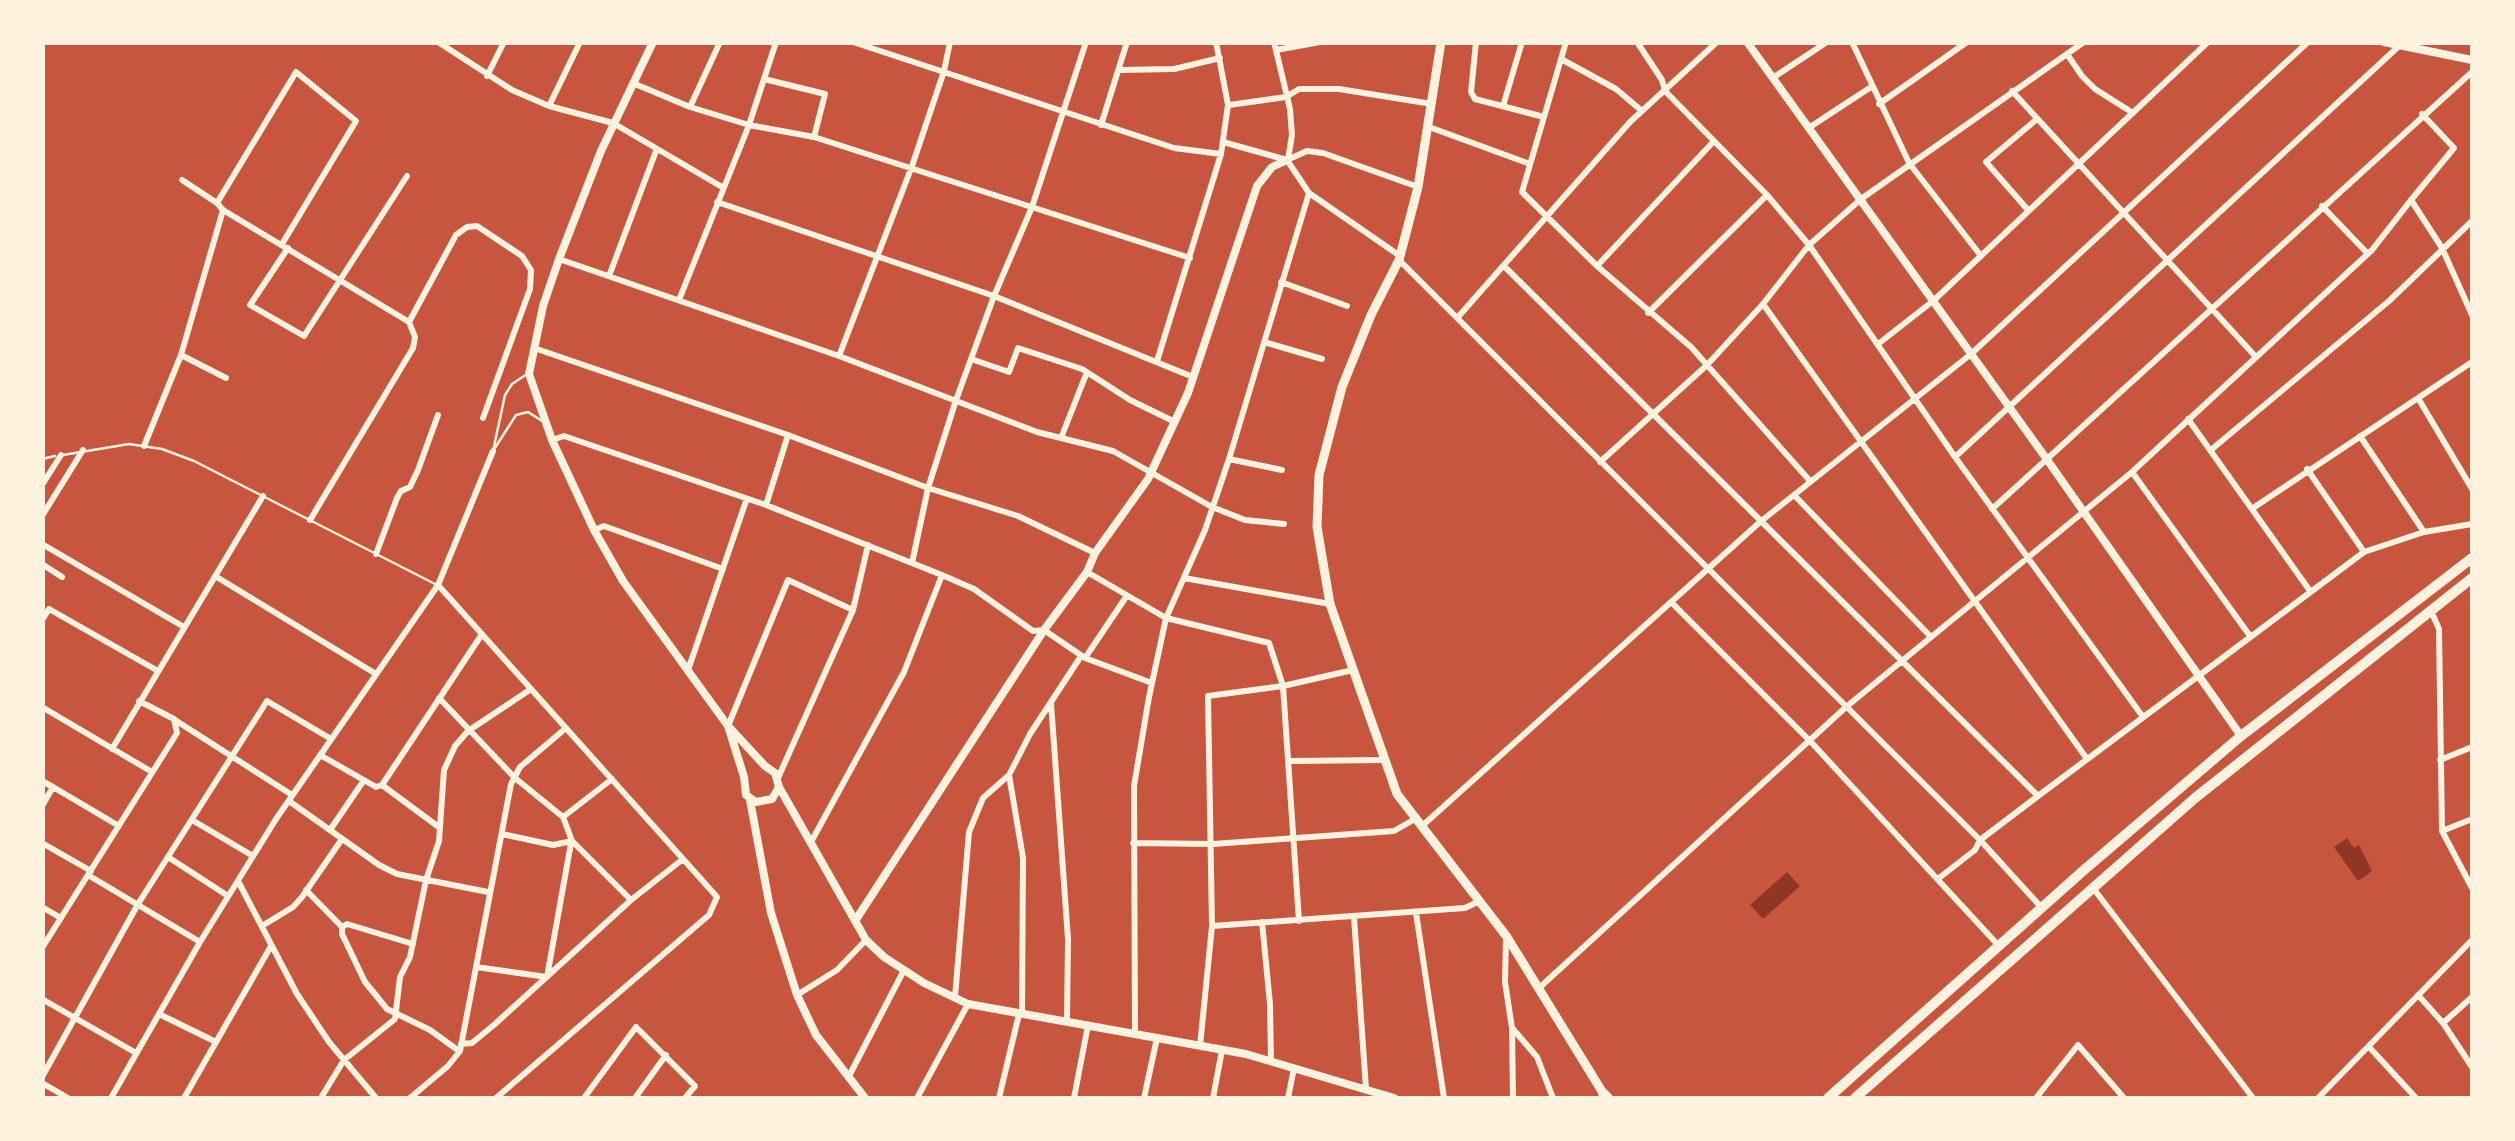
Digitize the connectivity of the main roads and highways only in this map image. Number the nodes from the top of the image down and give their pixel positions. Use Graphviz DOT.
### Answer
graph roads {
  1 [pos="1441,42"];
  2 [pos="2472,558"];
  3 [pos="2472,578"];
  4 [pos="1606,1097"];
  5 [pos="1828,1098"];
  6 [pos="1855,1098"];
  1 -- 4 [label="main road"];
  2 -- 5 [label="main road"];
  3 -- 6 [label="main road"];
}
